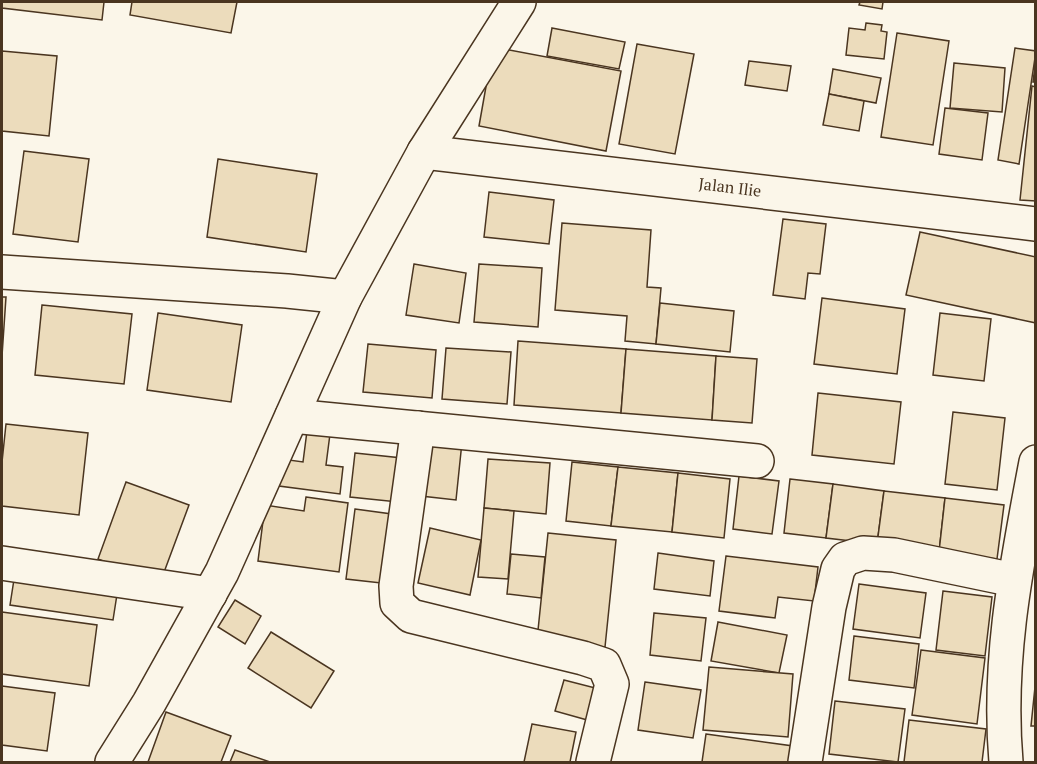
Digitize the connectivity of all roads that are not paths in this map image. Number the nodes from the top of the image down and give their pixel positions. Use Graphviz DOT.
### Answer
graph roads {
  1 [pos="519,2"];
  2 [pos="424,152"];
  3 [pos="1035,224"];
  4 [pos="2,272"];
  5 [pos="345,297"];
  6 [pos="292,416"];
  7 [pos="418,428"];
  8 [pos="757,461"];
  9 [pos="1035,462"];
  10 [pos="2,563"];
  11 [pos="1014,580"];
  12 [pos="210,594"];
  13 [pos="1022,620"];
  14 [pos="112,762"];
  15 [pos="593,762"];
  16 [pos="805,762"];
  17 [pos="1006,762"];
  1 -- 2 [label="street"];
  2 -- 3 [label="street, Jalan Ilie"];
  2 -- 5 [label="street"];
  4 -- 5 [label="street"];
  5 -- 6 [label="street"];
  6 -- 7 [label="street"];
  6 -- 12 [label="street"];
  7 -- 8 [label="street"];
  7 -- 15 [label="street"];
  9 -- 11 [label="street"];
  10 -- 12 [label="street"];
  11 -- 13 [label="street"];
  11 -- 16 [label="street"];
  12 -- 14 [label="street"];
  13 -- 17 [label="street"];
}
